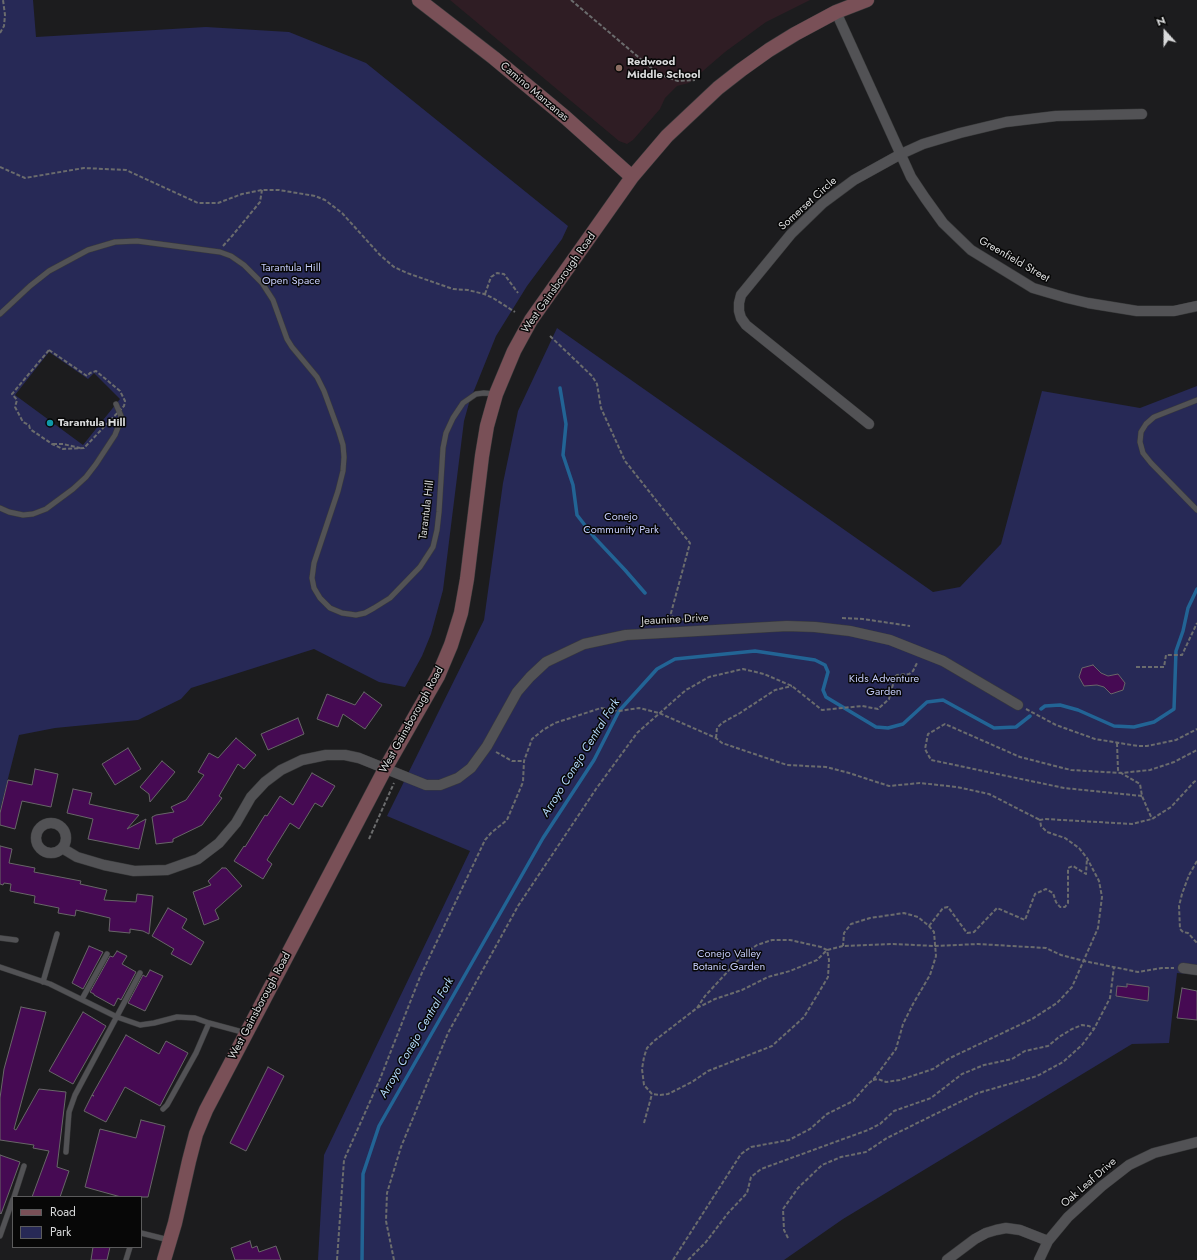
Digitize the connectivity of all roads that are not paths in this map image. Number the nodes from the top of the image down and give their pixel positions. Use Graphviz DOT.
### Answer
graph roads {
  1 [pos="419,0"];
  2 [pos="867,0"];
  3 [pos="836,12"];
  4 [pos="1142,114"];
  5 [pos="901,154"];
  6 [pos="632,177"];
  7 [pos="1197,306"];
  8 [pos="0,314"];
  9 [pos="496,394"];
  10 [pos="1197,400"];
  11 [pos="116,404"];
  12 [pos="869,424"];
  13 [pos="0,508"];
  14 [pos="1197,510"];
  15 [pos="1018,705"];
  16 [pos="391,771"];
  17 [pos="62,848"];
  18 [pos="57,934"];
  19 [pos="0,938"];
  20 [pos="16,940"];
  21 [pos="107,954"];
  22 [pos="0,967"];
  23 [pos="1183,968"];
  24 [pos="1197,970"];
  25 [pos="140,973"];
  26 [pos="43,982"];
  27 [pos="82,999"];
  28 [pos="117,1017"];
  29 [pos="209,1023"];
  30 [pos="246,1033"];
  31 [pos="163,1109"];
  32 [pos="1197,1142"];
  33 [pos="66,1152"];
  34 [pos="24,1166"];
  35 [pos="14,1196"];
  36 [pos="12,1201"];
  37 [pos="142,1233"];
  38 [pos="0,1236"];
  39 [pos="170,1240"];
  40 [pos="1048,1241"];
  41 [pos="130,1248"];
  42 [pos="126,1260"];
  43 [pos="164,1260"];
  44 [pos="947,1260"];
  45 [pos="1039,1260"];
  1 -- 6 [label="street, Camino Manzanas"];
  2 -- 3 [label="street"];
  3 -- 5 [label="street, Greenfield Street"];
  3 -- 6 [label="street"];
  4 -- 5 [label="street, Somerset Circle"];
  5 -- 7 [label="street, Greenfield Street"];
  5 -- 12 [label="street, Somerset Circle"];
  6 -- 9 [label="street, West Gainsborough Road"];
  8 -- 9 [label="lane, Tarantula Hill"];
  9 -- 16 [label="street, West Gainsborough Road"];
  10 -- 14 [label="lane"];
  11 -- 13 [label="lane"];
  15 -- 16 [label="street, Jeaunine Drive"];
  16 -- 17 [label="street, Jeaunine Drive"];
  16 -- 30 [label="street, West Gainsborough Road"];
  18 -- 26 [label="lane"];
  19 -- 20 [label="lane"];
  21 -- 27 [label="lane"];
  22 -- 26 [label="lane"];
  23 -- 24 [label="street"];
  25 -- 28 [label="lane"];
  26 -- 27 [label="lane"];
  27 -- 28 [label="lane"];
  28 -- 29 [label="lane"];
  28 -- 33 [label="lane"];
  29 -- 30 [label="lane"];
  29 -- 31 [label="lane"];
  30 -- 39 [label="street, West Gainsborough Road"];
  32 -- 40 [label="street, Oak Leaf Drive"];
  34 -- 35 [label="lane"];
  36 -- 38 [label="lane"];
  37 -- 39 [label="lane"];
  39 -- 43 [label="street, West Gainsborough Road"];
  40 -- 44 [label="street"];
  40 -- 45 [label="street, Oak Leaf Drive"];
  41 -- 42 [label="lane"];
}
